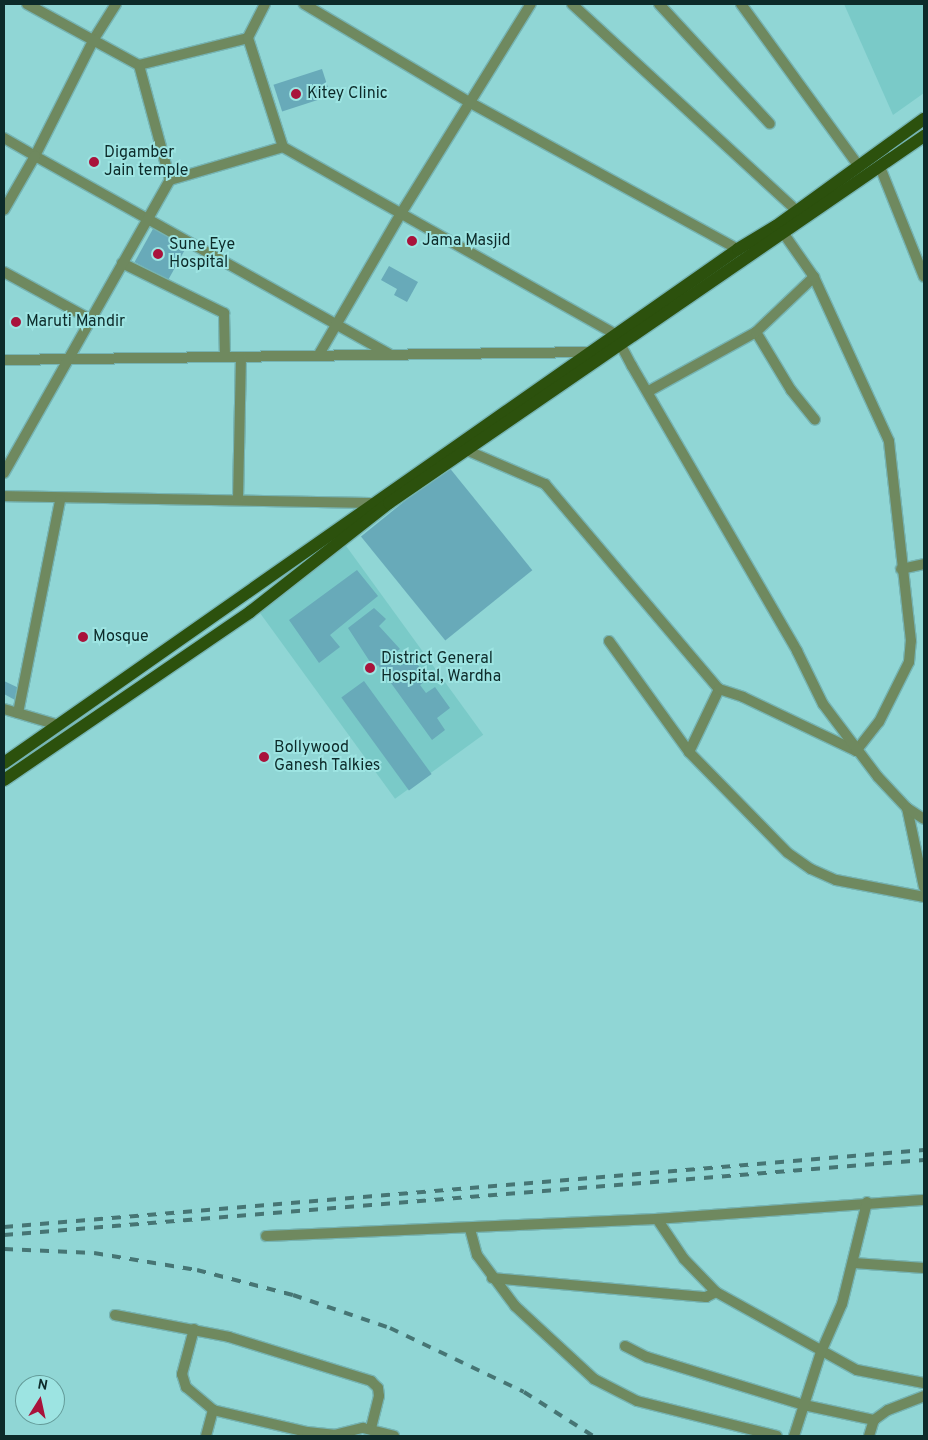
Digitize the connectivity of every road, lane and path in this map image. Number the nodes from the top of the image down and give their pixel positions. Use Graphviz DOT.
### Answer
graph roads {
  1 [pos="27,4"];
  2 [pos="116,4"];
  3 [pos="266,4"];
  4 [pos="304,4"];
  5 [pos="531,4"];
  6 [pos="572,4"];
  7 [pos="659,4"];
  8 [pos="741,4"];
  9 [pos="248,38"];
  10 [pos="94,39"];
  11 [pos="139,65"];
  12 [pos="469,102"];
  13 [pos="924,119"];
  14 [pos="770,124"];
  15 [pos="924,136"];
  16 [pos="4,138"];
  17 [pos="283,147"];
  18 [pos="35,156"];
  19 [pos="858,164"];
  20 [pos="885,164"];
  21 [pos="170,180"];
  22 [pos="795,209"];
  23 [pos="4,210"];
  24 [pos="400,215"];
  25 [pos="147,219"];
  26 [pos="784,234"];
  27 [pos="738,249"];
  28 [pos="122,262"];
  29 [pos="4,272"];
  30 [pos="814,277"];
  31 [pos="924,277"];
  32 [pos="90,319"];
  33 [pos="336,324"];
  34 [pos="756,332"];
  35 [pos="618,341"];
  36 [pos="592,352"];
  37 [pos="391,355"];
  38 [pos="318,356"];
  39 [pos="225,357"];
  40 [pos="241,357"];
  41 [pos="68,359"];
  42 [pos="4,360"];
  43 [pos="649,391"];
  44 [pos="815,420"];
  45 [pos="466,450"];
  46 [pos="4,473"];
  47 [pos="4,496"];
  48 [pos="238,499"];
  49 [pos="60,500"];
  50 [pos="374,503"];
  51 [pos="389,503"];
  52 [pos="924,564"];
  53 [pos="901,569"];
  54 [pos="609,641"];
  55 [pos="719,690"];
  56 [pos="4,709"];
  57 [pos="18,713"];
  58 [pos="58,725"];
  59 [pos="856,751"];
  60 [pos="689,752"];
  61 [pos="4,763"];
  62 [pos="4,780"];
  63 [pos="906,808"];
  64 [pos="924,819"];
  65 [pos="924,887"];
  66 [pos="924,897"];
  67 [pos="924,1200"];
  68 [pos="867,1202"];
  69 [pos="657,1218"];
  70 [pos="470,1228"];
  71 [pos="266,1236"];
  72 [pos="854,1263"];
  73 [pos="924,1268"];
  74 [pos="492,1278"];
  75 [pos="716,1292"];
  76 [pos="115,1315"];
  77 [pos="194,1329"];
  78 [pos="624,1346"];
  79 [pos="822,1352"];
  80 [pos="924,1384"];
  81 [pos="924,1396"];
  82 [pos="804,1405"];
  83 [pos="213,1410"];
  84 [pos="874,1420"];
  85 [pos="371,1429"];
  86 [pos="206,1436"];
  87 [pos="394,1436"];
  88 [pos="777,1436"];
  89 [pos="794,1436"];
  90 [pos="869,1436"];
  1 -- 10 [label="street"];
  2 -- 10 [label="street"];
  3 -- 9 [label="street"];
  4 -- 12 [label="street"];
  5 -- 12 [label="street"];
  6 -- 22 [label="street"];
  7 -- 14 [label="street"];
  8 -- 19 [label="street"];
  9 -- 11 [label="street"];
  9 -- 17 [label="street"];
  10 -- 11 [label="street"];
  10 -- 18 [label="street"];
  11 -- 21 [label="street"];
  12 -- 24 [label="street"];
  12 -- 27 [label="street"];
  13 -- 19 [label="main road"];
  15 -- 20 [label="main road"];
  16 -- 18 [label="street"];
  17 -- 21 [label="street"];
  17 -- 24 [label="street"];
  18 -- 23 [label="street"];
  18 -- 25 [label="street"];
  19 -- 22 [label="main road"];
  20 -- 26 [label="main road"];
  20 -- 31 [label="street"];
  21 -- 25 [label="street"];
  22 -- 27 [label="main road"];
  24 -- 33 [label="street"];
  24 -- 35 [label="street"];
  25 -- 28 [label="street"];
  25 -- 33 [label="street"];
  26 -- 30 [label="street"];
  26 -- 35 [label="main road"];
  27 -- 35 [label="main road"];
  28 -- 32 [label="street"];
  28 -- 39 [label="street"];
  29 -- 32 [label="street"];
  30 -- 34 [label="street"];
  30 -- 53 [label="street"];
  32 -- 41 [label="street"];
  33 -- 37 [label="street"];
  33 -- 38 [label="street"];
  34 -- 43 [label="street"];
  34 -- 44 [label="street"];
  35 -- 36 [label="main road"];
  35 -- 43 [label="street"];
  35 -- 45 [label="main road"];
  36 -- 37 [label="street"];
  36 -- 50 [label="main road"];
  37 -- 38 [label="street"];
  38 -- 40 [label="street"];
  39 -- 40 [label="street"];
  39 -- 41 [label="street"];
  40 -- 48 [label="street"];
  41 -- 42 [label="street"];
  41 -- 46 [label="street"];
  43 -- 59 [label="street"];
  45 -- 51 [label="main road"];
  45 -- 55 [label="street"];
  47 -- 49 [label="street"];
  48 -- 49 [label="street"];
  48 -- 50 [label="street"];
  49 -- 57 [label="street"];
  50 -- 51 [label="street"];
  50 -- 58 [label="main road"];
  51 -- 62 [label="main road"];
  52 -- 53 [label="street"];
  53 -- 59 [label="street"];
  54 -- 60 [label="street"];
  55 -- 59 [label="street"];
  55 -- 60 [label="street"];
  56 -- 57 [label="street"];
  57 -- 58 [label="street"];
  58 -- 61 [label="main road"];
  59 -- 63 [label="street"];
  60 -- 66 [label="street"];
  63 -- 64 [label="street"];
  63 -- 65 [label="street"];
  67 -- 68 [label="street"];
  68 -- 69 [label="street"];
  68 -- 72 [label="street"];
  69 -- 70 [label="street"];
  69 -- 75 [label="street"];
  70 -- 71 [label="street"];
  70 -- 74 [label="street"];
  72 -- 73 [label="street"];
  72 -- 79 [label="street"];
  74 -- 75 [label="street"];
  74 -- 88 [label="street"];
  75 -- 79 [label="street"];
  76 -- 77 [label="street"];
  77 -- 83 [label="street"];
  77 -- 85 [label="street"];
  78 -- 82 [label="street"];
  79 -- 80 [label="street"];
  79 -- 82 [label="street"];
  81 -- 84 [label="street"];
  82 -- 84 [label="street"];
  82 -- 89 [label="street"];
  83 -- 85 [label="street"];
  83 -- 86 [label="street"];
  84 -- 90 [label="street"];
  85 -- 87 [label="street"];
}
